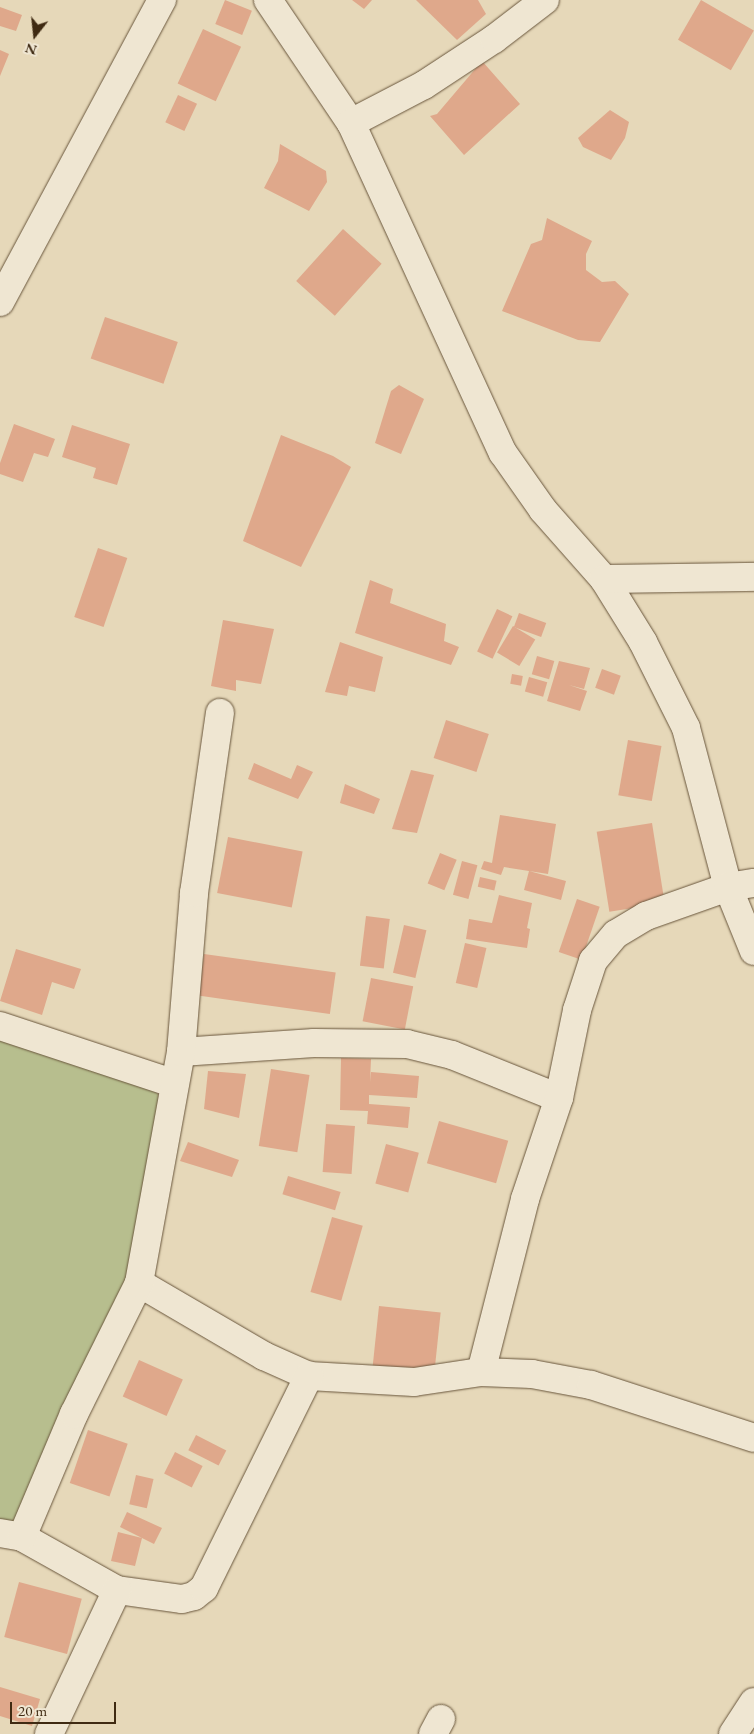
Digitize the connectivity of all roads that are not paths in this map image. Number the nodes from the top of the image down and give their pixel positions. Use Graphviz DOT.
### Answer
graph roads {
  1 [pos="162,0"];
  2 [pos="268,0"];
  3 [pos="545,0"];
  4 [pos="351,123"];
  5 [pos="0,302"];
  6 [pos="754,577"];
  7 [pos="604,579"];
  8 [pos="220,713"];
  9 [pos="741,885"];
  10 [pos="754,951"];
  11 [pos="0,1026"];
  12 [pos="181,1052"];
  13 [pos="175,1084"];
  14 [pos="559,1098"];
  15 [pos="139,1283"];
  16 [pos="481,1372"];
  17 [pos="309,1376"];
  18 [pos="754,1438"];
  19 [pos="11,1535"];
  20 [pos="117,1590"];
  21 [pos="754,1702"];
  22 [pos="49,1734"];
  23 [pos="733,1734"];
  1 -- 5 [label="street"];
  2 -- 4 [label="street"];
  3 -- 4 [label="street"];
  4 -- 7 [label="street"];
  6 -- 7 [label="street"];
  7 -- 9 [label="street"];
  8 -- 12 [label="street"];
  9 -- 10 [label="street"];
  9 -- 14 [label="street"];
  11 -- 13 [label="street"];
  12 -- 13 [label="street"];
  12 -- 14 [label="street"];
  13 -- 15 [label="street"];
  14 -- 16 [label="street"];
  15 -- 17 [label="street"];
  15 -- 19 [label="street"];
  16 -- 17 [label="street"];
  16 -- 18 [label="street"];
  17 -- 20 [label="street"];
  19 -- 20 [label="street"];
  20 -- 22 [label="street"];
  21 -- 23 [label="street"];
}
